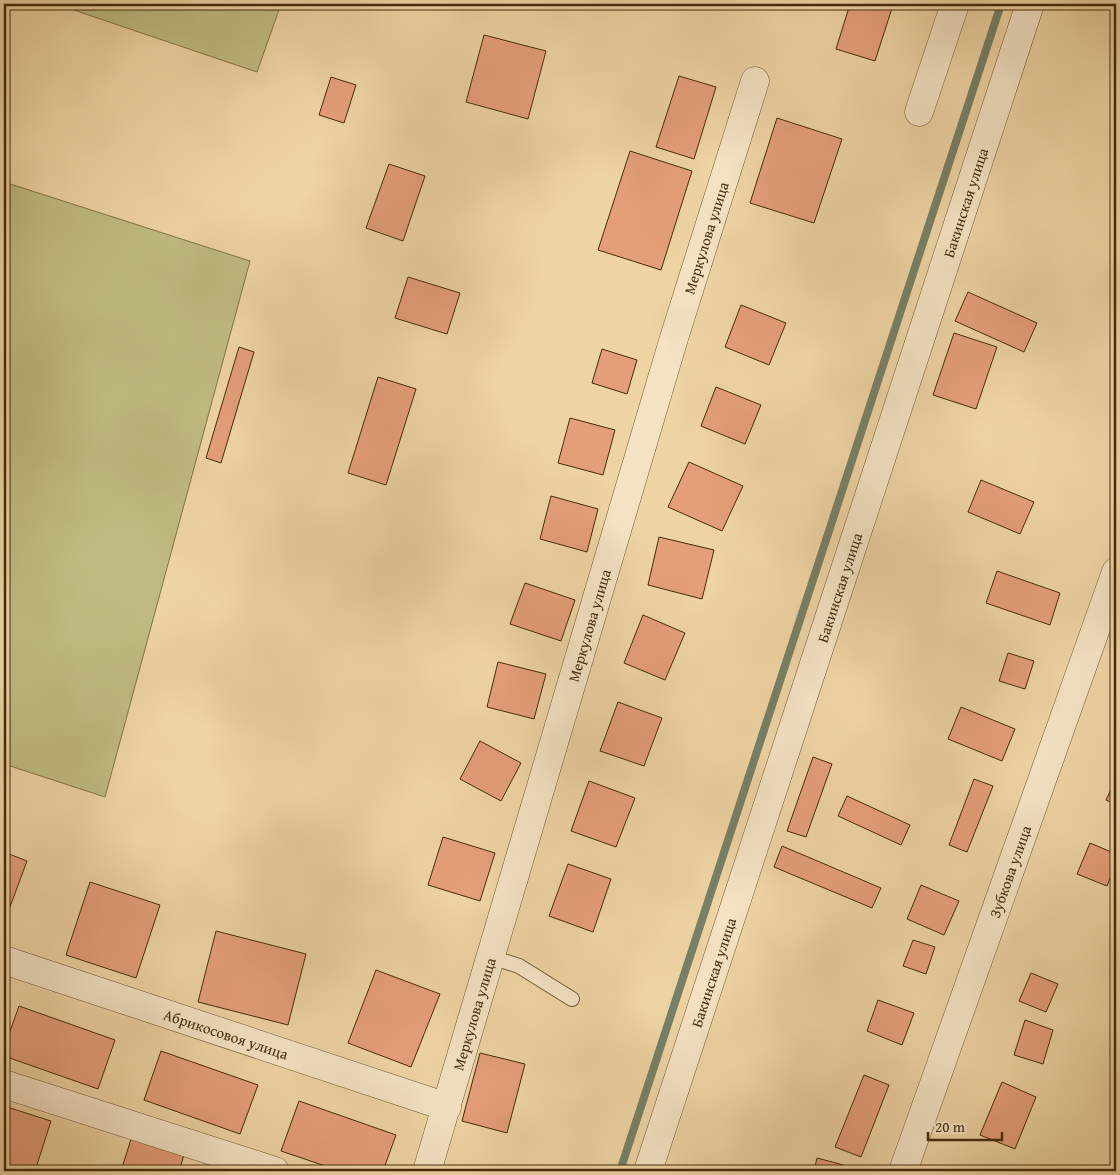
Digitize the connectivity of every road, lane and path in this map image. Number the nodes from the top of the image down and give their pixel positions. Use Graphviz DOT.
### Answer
graph roads {
  1 [pos="955,4"];
  2 [pos="1030,4"];
  3 [pos="755,82"];
  4 [pos="919,112"];
  5 [pos="1116,572"];
  6 [pos="491,957"];
  7 [pos="4,960"];
  8 [pos="572,999"];
  9 [pos="4,1084"];
  10 [pos="447,1107"];
  11 [pos="275,1171"];
  12 [pos="427,1171"];
  13 [pos="648,1171"];
  14 [pos="903,1171"];
  1 -- 4 [label="street"];
  2 -- 13 [label="street, Бакинская улица"];
  3 -- 6 [label="street, Меркулова улица"];
  5 -- 14 [label="street, Зубкова улица"];
  6 -- 8 [label="lane"];
  6 -- 10 [label="street, Меркулова улица"];
  7 -- 10 [label="street, Абрикосовоя улица"];
  9 -- 11 [label="street"];
  10 -- 12 [label="street, Меркулова улица"];
}
